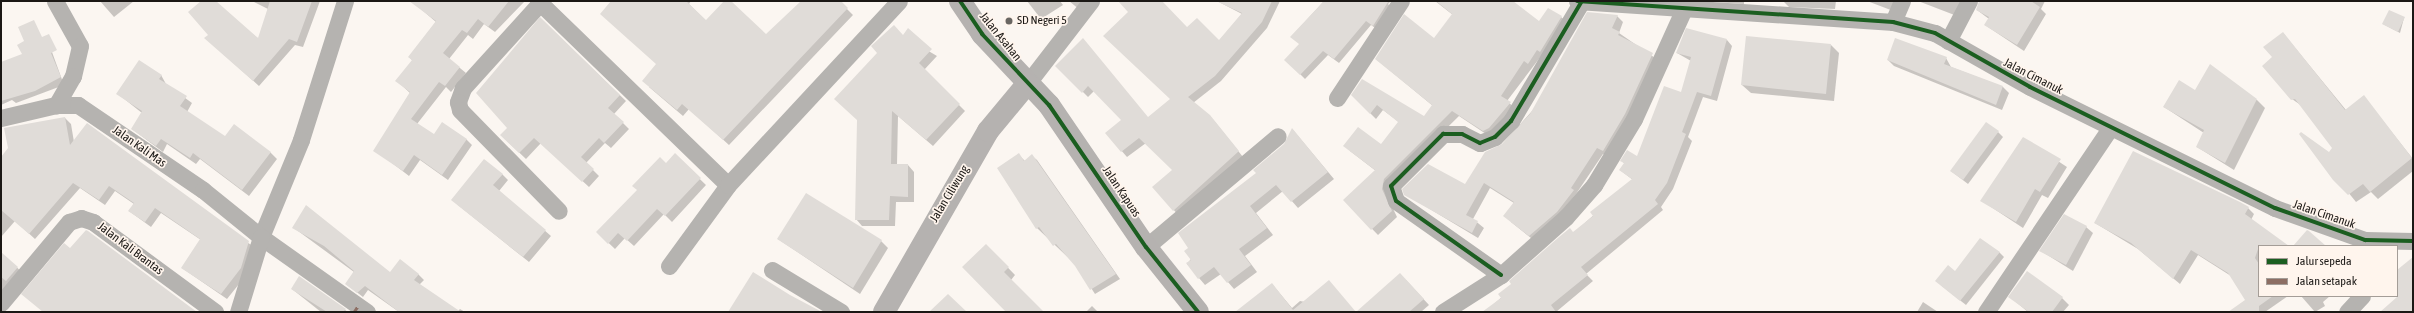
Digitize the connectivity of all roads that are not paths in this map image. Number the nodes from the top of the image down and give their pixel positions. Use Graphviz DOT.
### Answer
graph roads {
  1 [pos="55,1"];
  2 [pos="345,1"];
  3 [pos="898,1"];
  4 [pos="960,1"];
  5 [pos="1091,1"];
  6 [pos="1401,1"];
  7 [pos="1580,1"];
  8 [pos="1902,1"];
  9 [pos="1968,1"];
  10 [pos="539,2"];
  11 [pos="1760,8"];
  12 [pos="1683,11"];
  13 [pos="1893,22"];
  14 [pos="1948,41"];
  15 [pos="1027,84"];
  16 [pos="1337,98"];
  17 [pos="56,105"];
  18 [pos="1,118"];
  19 [pos="2110,128"];
  20 [pos="1278,136"];
  21 [pos="728,185"];
  22 [pos="559,211"];
  23 [pos="261,237"];
  24 [pos="2412,242"];
  25 [pos="1146,247"];
  26 [pos="2398,256"];
  27 [pos="669,266"];
  28 [pos="772,270"];
  29 [pos="1501,275"];
  30 [pos="2361,297"];
  31 [pos="1,303"];
  32 [pos="1,310"];
  33 [pos="360,310"];
  34 [pos="4,312"];
  35 [pos="215,312"];
  36 [pos="238,312"];
  37 [pos="841,312"];
  38 [pos="884,312"];
  39 [pos="1179,312"];
  40 [pos="1198,312"];
  41 [pos="1443,312"];
  42 [pos="1986,312"];
  43 [pos="2347,312"];
  1 -- 17 [label="street"];
  2 -- 23 [label="street"];
  3 -- 21 [label="street"];
  4 -- 15 [label="street, Jalan Asahan"];
  5 -- 15 [label="street"];
  6 -- 16 [label="street"];
  7 -- 12 [label="street, Jalan Cimanuk"];
  7 -- 29 [label="street"];
  8 -- 13 [label="street"];
  9 -- 14 [label="street"];
  10 -- 21 [label="street"];
  10 -- 22 [label="street"];
  11 -- 12 [label="street, Jalan Cimanuk"];
  11 -- 13 [label="street, Jalan Cimanuk"];
  12 -- 29 [label="street"];
  13 -- 14 [label="street, Jalan Cimanuk"];
  14 -- 19 [label="street, Jalan Cimanuk"];
  15 -- 25 [label="street, Jalan Kapuas"];
  15 -- 38 [label="street, Jalan Ciliwung"];
  15 -- 39 [label="street, Jalan Kapuas"];
  17 -- 18 [label="street, Jalan Kali Mas"];
  17 -- 23 [label="street, Jalan Kali Mas"];
  19 -- 24 [label="street, Jalan Cimanuk"];
  19 -- 42 [label="street"];
  20 -- 25 [label="street"];
  21 -- 27 [label="street"];
  23 -- 33 [label="street, Jalan Kali Mas"];
  23 -- 36 [label="street"];
  24 -- 26 [label="street"];
  25 -- 40 [label="street, Jalan Kapuas"];
  28 -- 37 [label="street"];
  29 -- 41 [label="street"];
  30 -- 43 [label="street"];
  31 -- 35 [label="street, Jalan Kali Brantas"];
  32 -- 34 [label="street"];
}
